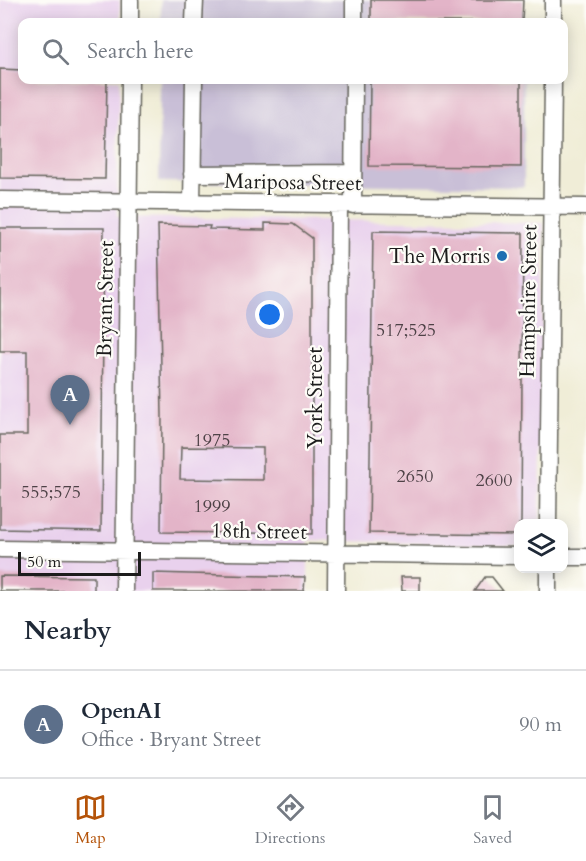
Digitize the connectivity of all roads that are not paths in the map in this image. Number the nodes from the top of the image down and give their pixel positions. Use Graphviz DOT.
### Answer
graph roads {
  1 [pos="130,0"];
  2 [pos="195,0"];
  3 [pos="354,0"];
  4 [pos="553,0"];
  5 [pos="130,18"];
  6 [pos="194,18"];
  7 [pos="354,18"];
  8 [pos="553,18"];
  9 [pos="130,84"];
  10 [pos="194,84"];
  11 [pos="354,84"];
  12 [pos="553,84"];
  13 [pos="353,173"];
  14 [pos="192,174"];
  15 [pos="0,200"];
  16 [pos="129,202"];
  17 [pos="192,203"];
  18 [pos="346,205"];
  19 [pos="551,207"];
  20 [pos="586,207"];
  21 [pos="548,519"];
  22 [pos="0,549"];
  23 [pos="124,552"];
  24 [pos="337,555"];
  25 [pos="514,556"];
  26 [pos="568,557"];
  27 [pos="586,557"];
  28 [pos="548,573"];
  29 [pos="124,591"];
  30 [pos="336,591"];
  31 [pos="548,591"];
  1 -- 5 [label="street"];
  2 -- 6 [label="street"];
  3 -- 7 [label="street"];
  4 -- 8 [label="street"];
  9 -- 16 [label="street, Bryant Street"];
  10 -- 14 [label="street"];
  11 -- 13 [label="street, York Street"];
  12 -- 19 [label="street, Hampshire Street"];
  13 -- 14 [label="street"];
  13 -- 18 [label="street, York Street"];
  14 -- 17 [label="street"];
  15 -- 16 [label="street, Mariposa Street"];
  16 -- 17 [label="street, Mariposa Street"];
  16 -- 23 [label="street, Bryant Street"];
  17 -- 18 [label="street, Mariposa Street"];
  18 -- 19 [label="street, Mariposa Street"];
  18 -- 24 [label="street, York Street"];
  19 -- 20 [label="street, Mariposa Street"];
  19 -- 21 [label="street, Hampshire Street"];
  22 -- 23 [label="street, 18th Street"];
  23 -- 24 [label="street, 18th Street"];
  23 -- 29 [label="street, Bryant Street"];
  24 -- 25 [label="street, 18th Street"];
  24 -- 30 [label="street, York Street"];
  26 -- 27 [label="street"];
  28 -- 31 [label="street"];
}
